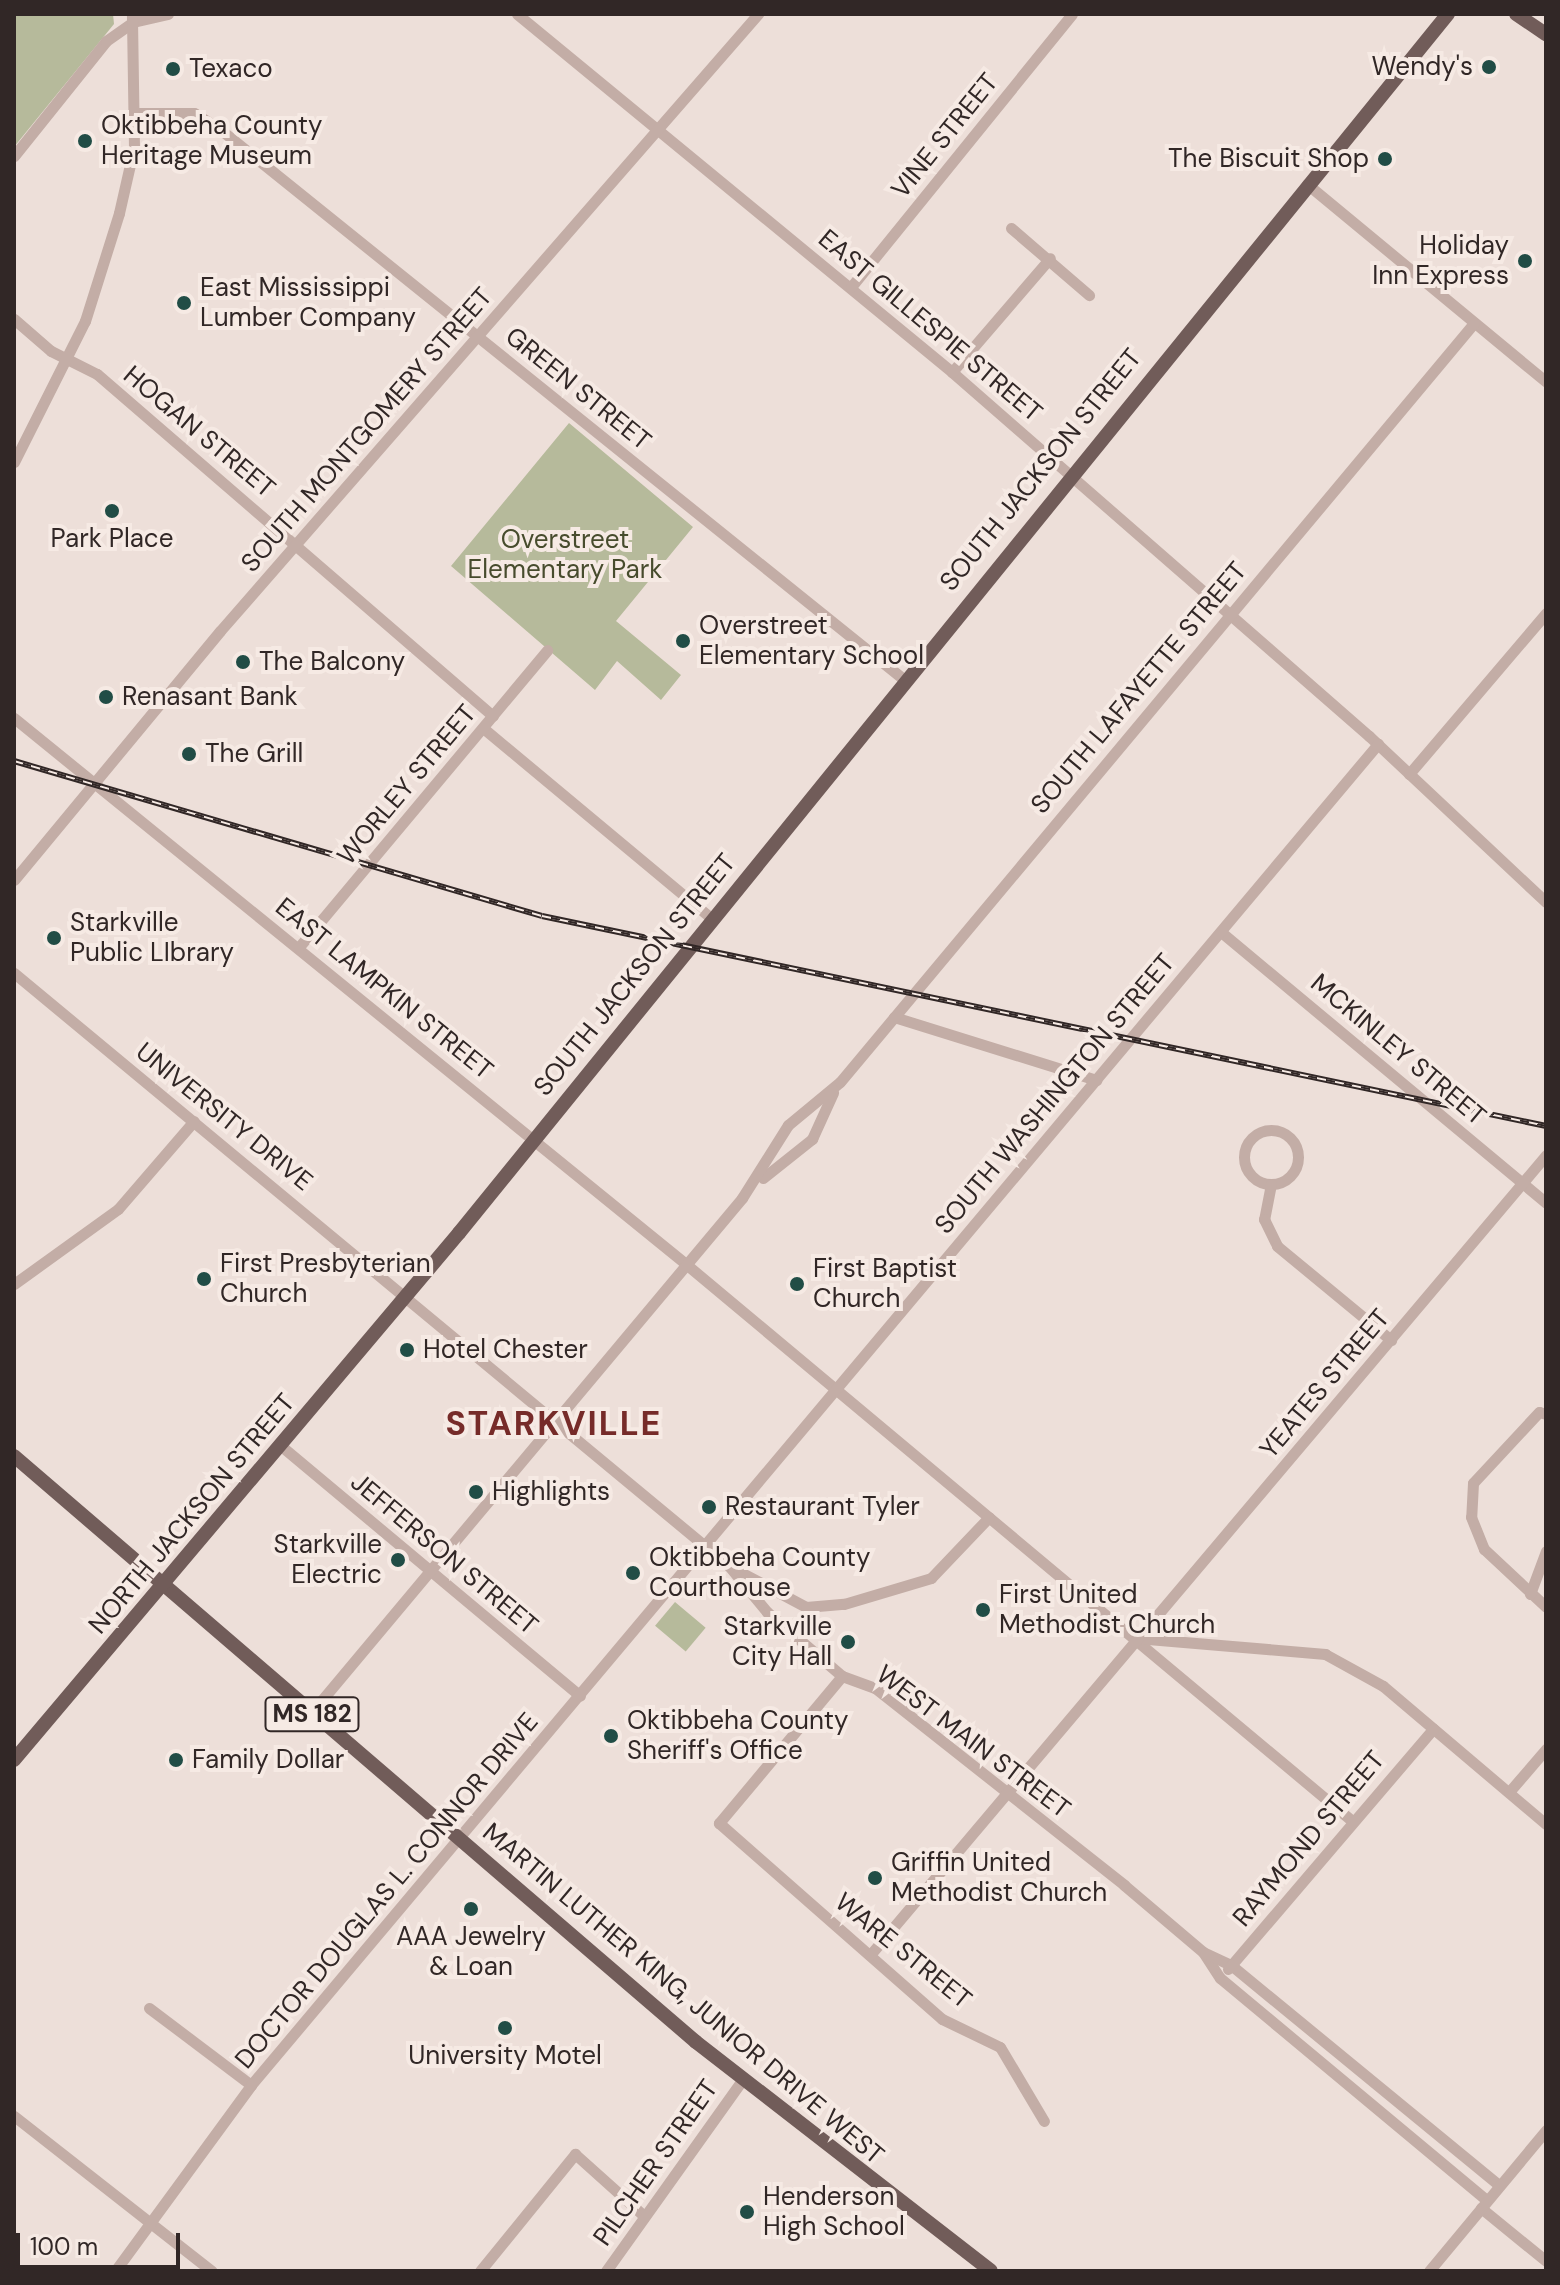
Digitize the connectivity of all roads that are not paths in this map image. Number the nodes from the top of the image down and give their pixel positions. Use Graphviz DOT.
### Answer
graph roads {
  1 [pos="168,14"];
  2 [pos="517,14"];
  3 [pos="758,14"];
  4 [pos="1072,14"];
  5 [pos="1448,14"];
  6 [pos="1516,14"];
  7 [pos="133,18"];
  8 [pos="1546,34"];
  9 [pos="136,113"];
  10 [pos="658,128"];
  11 [pos="14,156"];
  12 [pos="1307,184"];
  13 [pos="1011,228"];
  14 [pos="1050,258"];
  15 [pos="851,287"];
  16 [pos="1089,295"];
  17 [pos="14,319"];
  18 [pos="1474,323"];
  19 [pos="478,337"];
  20 [pos="69,359"];
  21 [pos="952,372"];
  22 [pos="1546,382"];
  23 [pos="14,462"];
  24 [pos="1070,474"];
  25 [pos="296,544"];
  26 [pos="1546,613"];
  27 [pos="1228,615"];
  28 [pos="547,650"];
  29 [pos="902,678"];
  30 [pos="493,716"];
  31 [pos="14,718"];
  32 [pos="483,728"];
  33 [pos="1378,744"];
  34 [pos="1409,774"];
  35 [pos="93,783"];
  36 [pos="14,880"];
  37 [pos="1546,902"];
  38 [pos="711,918"];
  39 [pos="1221,932"];
  40 [pos="299,947"];
  41 [pos="14,973"];
  42 [pos="894,1017"];
  43 [pos="1096,1080"];
  44 [pos="815,1112"];
  45 [pos="194,1121"];
  46 [pos="534,1140"];
  47 [pos="776,1146"];
  48 [pos="1546,1155"];
  49 [pos="790,1158"];
  50 [pos="1271,1184"];
  51 [pos="1522,1184"];
  52 [pos="742,1198"];
  53 [pos="1546,1203"];
  54 [pos="689,1262"];
  55 [pos="14,1284"];
  56 [pos="405,1297"];
  57 [pos="1391,1340"];
  58 [pos="834,1389"];
  59 [pos="1546,1414"];
  60 [pos="554,1424"];
  61 [pos="280,1445"];
  62 [pos="14,1456"];
  63 [pos="989,1517"];
  64 [pos="705,1547"];
  65 [pos="1546,1551"];
  66 [pos="729,1566"];
  67 [pos="431,1570"];
  68 [pos="164,1586"];
  69 [pos="766,1586"];
  70 [pos="1530,1594"];
  71 [pos="754,1598"];
  72 [pos="1546,1607"];
  73 [pos="1135,1638"];
  74 [pos="842,1676"];
  75 [pos="580,1696"];
  76 [pos="311,1713"];
  77 [pos="1433,1729"];
  78 [pos="1546,1749"];
  79 [pos="14,1760"];
  80 [pos="1509,1792"];
  81 [pos="1007,1794"];
  82 [pos="1351,1820"];
  83 [pos="1546,1824"];
  84 [pos="460,1840"];
  85 [pos="1203,1952"];
  86 [pos="870,1955"];
  87 [pos="1231,1965"];
  88 [pos="1220,1978"];
  89 [pos="149,2008"];
  90 [pos="742,2080"];
  91 [pos="251,2085"];
  92 [pos="14,2116"];
  93 [pos="1044,2121"];
  94 [pos="1546,2130"];
  95 [pos="1499,2185"];
  96 [pos="1484,2204"];
  97 [pos="644,2216"];
  98 [pos="146,2224"];
  99 [pos="1546,2261"];
  100 [pos="115,2271"];
  101 [pos="212,2271"];
  102 [pos="480,2271"];
  103 [pos="606,2271"];
  104 [pos="991,2271"];
  105 [pos="1429,2271"];
  1 -- 7 [label="street"];
  2 -- 10 [label="street, EAST GILLESPIE STREET"];
  3 -- 10 [label="street, SOUTH MONTGOMERY STREET"];
  4 -- 15 [label="street, VINE STREET"];
  5 -- 12 [label="main road, SOUTH JACKSON STREET"];
  6 -- 8 [label="main road"];
  7 -- 9 [label="street"];
  7 -- 11 [label="street"];
  9 -- 19 [label="street, GREEN STREET"];
  9 -- 20 [label="street"];
  10 -- 15 [label="street, EAST GILLESPIE STREET"];
  10 -- 19 [label="street, SOUTH MONTGOMERY STREET"];
  12 -- 18 [label="street"];
  12 -- 24 [label="main road, SOUTH JACKSON STREET"];
  13 -- 14 [label="street"];
  14 -- 16 [label="street"];
  14 -- 21 [label="street"];
  15 -- 21 [label="street, EAST GILLESPIE STREET"];
  17 -- 20 [label="street, HOGAN STREET"];
  18 -- 22 [label="street"];
  18 -- 27 [label="street, SOUTH LAFAYETTE STREET"];
  19 -- 25 [label="street, SOUTH MONTGOMERY STREET"];
  19 -- 29 [label="street, GREEN STREET"];
  20 -- 23 [label="street"];
  20 -- 25 [label="street, HOGAN STREET"];
  21 -- 24 [label="street, EAST GILLESPIE STREET"];
  24 -- 27 [label="street, EAST GILLESPIE STREET"];
  24 -- 29 [label="main road, SOUTH JACKSON STREET"];
  25 -- 30 [label="street, HOGAN STREET"];
  25 -- 35 [label="street, SOUTH MONTGOMERY STREET"];
  26 -- 34 [label="street"];
  27 -- 33 [label="street, EAST GILLESPIE STREET"];
  27 -- 42 [label="street, SOUTH LAFAYETTE STREET"];
  28 -- 30 [label="street, WORLEY STREET"];
  29 -- 38 [label="main road, SOUTH JACKSON STREET"];
  30 -- 32 [label="street, WORLEY STREET"];
  31 -- 35 [label="street, EAST LAMPKIN STREET"];
  32 -- 38 [label="street"];
  32 -- 40 [label="street, WORLEY STREET"];
  33 -- 34 [label="street, EAST GILLESPIE STREET"];
  33 -- 39 [label="street, SOUTH WASHINGTON STREET"];
  34 -- 37 [label="street, EAST GILLESPIE STREET"];
  35 -- 36 [label="street, SOUTH MONTGOMERY STREET"];
  35 -- 40 [label="street, EAST LAMPKIN STREET"];
  38 -- 46 [label="main road, SOUTH JACKSON STREET"];
  39 -- 43 [label="street, SOUTH WASHINGTON STREET"];
  39 -- 51 [label="street, MCKINLEY STREET"];
  40 -- 46 [label="street, EAST LAMPKIN STREET"];
  41 -- 45 [label="street, UNIVERSITY DRIVE"];
  42 -- 43 [label="street"];
  42 -- 44 [label="street, SOUTH LAFAYETTE STREET"];
  43 -- 58 [label="street, SOUTH WASHINGTON STREET"];
  44 -- 47 [label="street, SOUTH LAFAYETTE STREET"];
  44 -- 49 [label="street, SOUTH LAFAYETTE STREET"];
  45 -- 55 [label="street"];
  45 -- 56 [label="street, UNIVERSITY DRIVE"];
  46 -- 54 [label="street, EAST LAMPKIN STREET"];
  46 -- 56 [label="main road, SOUTH JACKSON STREET"];
  47 -- 49 [label="street"];
  47 -- 52 [label="street, SOUTH LAFAYETTE STREET"];
  48 -- 51 [label="street, YEATES STREET"];
  49 -- 52 [label="street, SOUTH LAFAYETTE STREET"];
  50 -- 50 [label="street"];
  50 -- 57 [label="street"];
  51 -- 53 [label="street, MCKINLEY STREET"];
  51 -- 57 [label="street, YEATES STREET"];
  52 -- 54 [label="street, SOUTH LAFAYETTE STREET"];
  54 -- 58 [label="street, EAST LAMPKIN STREET"];
  54 -- 60 [label="street, SOUTH LAFAYETTE STREET"];
  56 -- 60 [label="street, UNIVERSITY DRIVE"];
  56 -- 61 [label="main road, NORTH JACKSON STREET"];
  57 -- 73 [label="street, YEATES STREET"];
  58 -- 63 [label="street, EAST LAMPKIN STREET"];
  58 -- 64 [label="street, SOUTH WASHINGTON STREET"];
  59 -- 70 [label="street"];
  60 -- 64 [label="street, WEST MAIN STREET"];
  60 -- 67 [label="street, SOUTH LAFAYETTE STREET"];
  61 -- 67 [label="street, JEFFERSON STREET"];
  61 -- 68 [label="main road, NORTH JACKSON STREET"];
  62 -- 68 [label="main road, MS 182"];
  63 -- 69 [label="street"];
  63 -- 73 [label="street, EAST LAMPKIN STREET"];
  64 -- 66 [label="street, WEST MAIN STREET"];
  64 -- 75 [label="street, DOCTOR DOUGLAS L. CONNOR DRIVE"];
  65 -- 70 [label="street"];
  66 -- 69 [label="street"];
  66 -- 71 [label="street, WEST MAIN STREET"];
  67 -- 75 [label="street, JEFFERSON STREET"];
  67 -- 76 [label="street, SOUTH LAFAYETTE STREET"];
  68 -- 76 [label="main road, MS 182"];
  68 -- 79 [label="main road, NORTH JACKSON STREET"];
  69 -- 71 [label="street"];
  70 -- 72 [label="street"];
  71 -- 74 [label="street, WEST MAIN STREET"];
  73 -- 77 [label="street"];
  73 -- 81 [label="street, YEATES STREET"];
  73 -- 82 [label="street, EAST LAMPKIN STREET"];
  74 -- 81 [label="street, WEST MAIN STREET"];
  74 -- 86 [label="street, WARE STREET"];
  75 -- 84 [label="street, DOCTOR DOUGLAS L. CONNOR DRIVE"];
  76 -- 84 [label="main road, MS 182"];
  77 -- 80 [label="street"];
  77 -- 82 [label="street, RAYMOND STREET"];
  78 -- 80 [label="street"];
  80 -- 83 [label="street"];
  81 -- 85 [label="street, WEST MAIN STREET"];
  81 -- 86 [label="street, YEATES STREET"];
  82 -- 87 [label="street, RAYMOND STREET"];
  84 -- 90 [label="main road, MARTIN LUTHER KING, JUNIOR DRIVE WEST / MS 182"];
  84 -- 91 [label="street, DOCTOR DOUGLAS L. CONNOR DRIVE"];
  85 -- 87 [label="street, WEST MAIN STREET"];
  85 -- 88 [label="street, WEST MAIN STREET"];
  86 -- 93 [label="street, WARE STREET"];
  87 -- 88 [label="street, RAYMOND STREET"];
  87 -- 95 [label="street, WEST MAIN STREET"];
  88 -- 96 [label="street, WEST MAIN STREET"];
  89 -- 91 [label="street"];
  90 -- 97 [label="street, PILCHER STREET"];
  90 -- 104 [label="main road, MARTIN LUTHER KING, JUNIOR DRIVE WEST / MS 182"];
  91 -- 98 [label="street, DOCTOR DOUGLAS L. CONNOR DRIVE"];
  92 -- 98 [label="street"];
  94 -- 95 [label="street"];
  95 -- 96 [label="street"];
  96 -- 99 [label="street, WEST MAIN STREET"];
  96 -- 105 [label="street"];
  97 -- 102 [label="street"];
  97 -- 103 [label="street, PILCHER STREET"];
  98 -- 100 [label="street, DOCTOR DOUGLAS L. CONNOR DRIVE"];
  98 -- 101 [label="street"];
}
